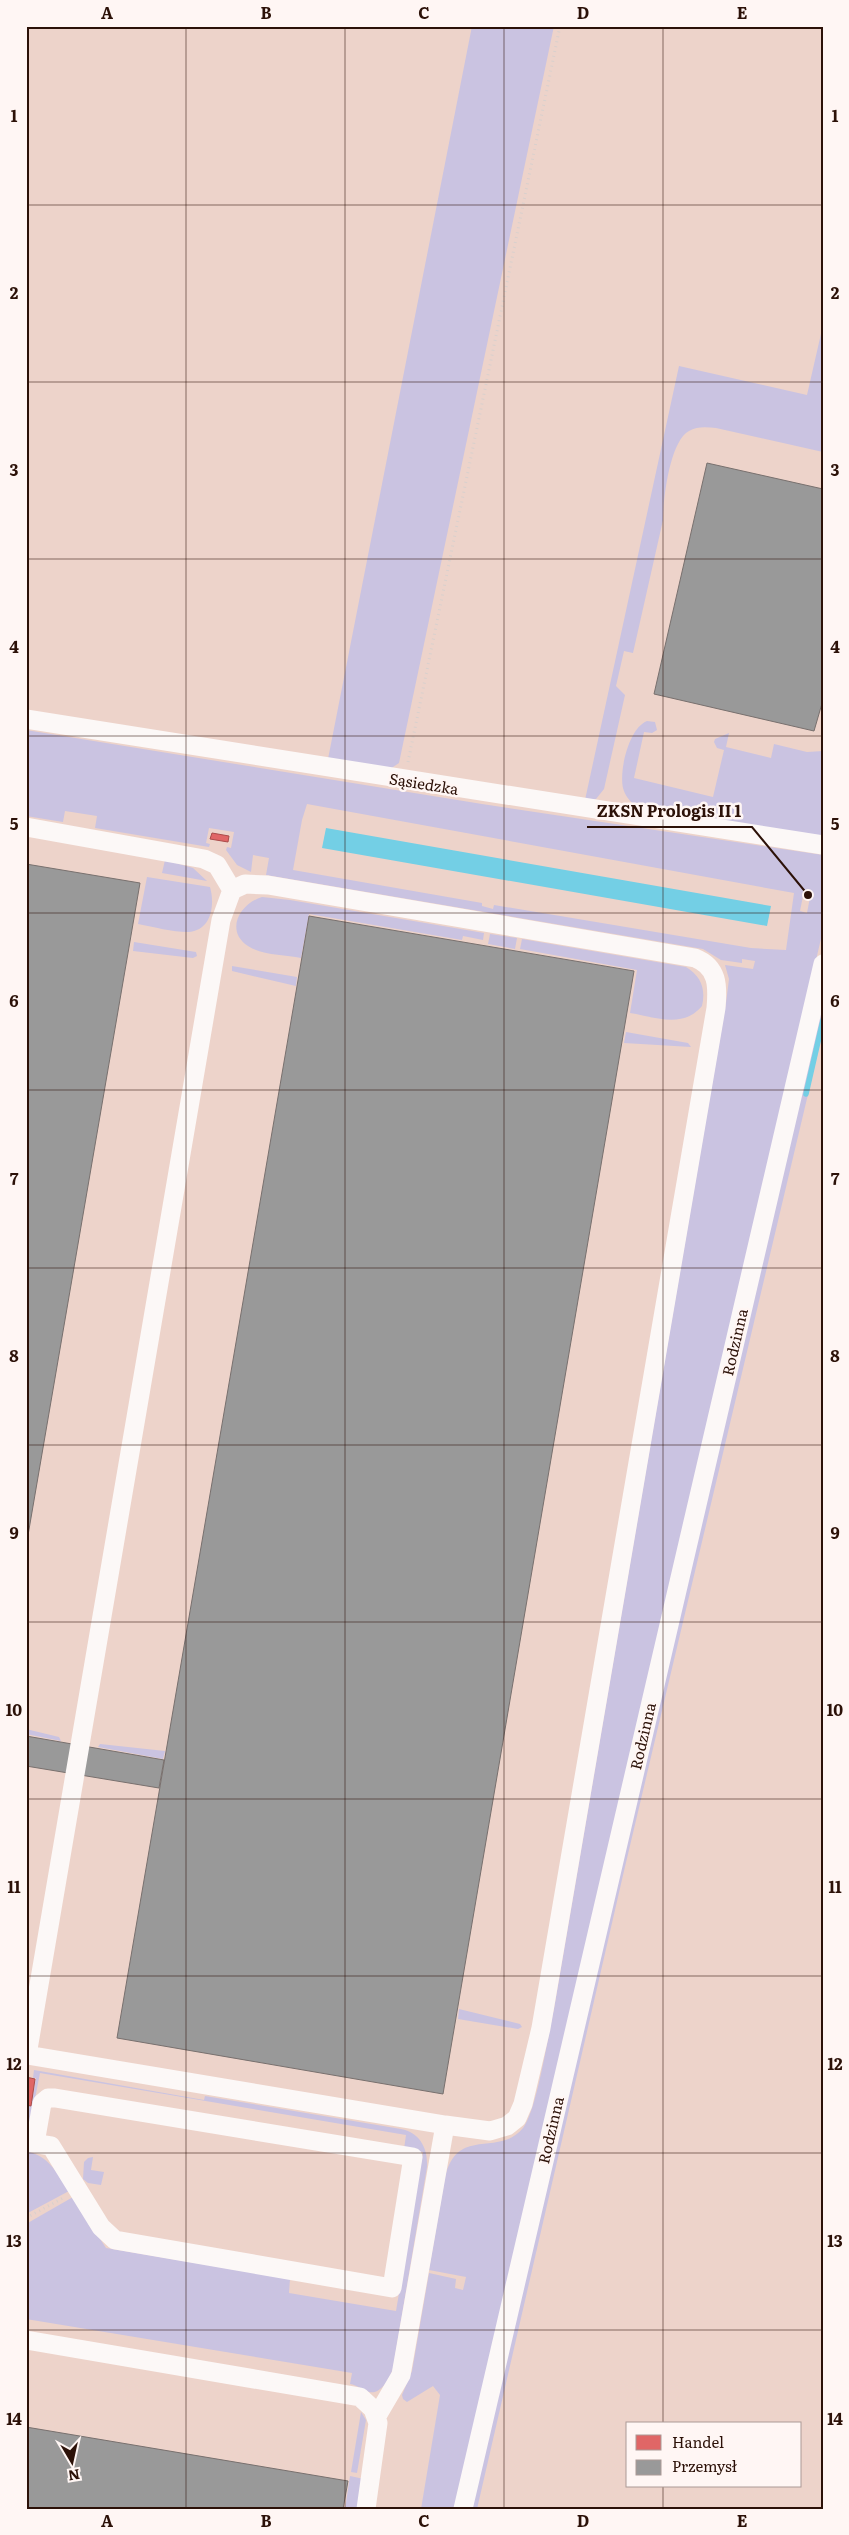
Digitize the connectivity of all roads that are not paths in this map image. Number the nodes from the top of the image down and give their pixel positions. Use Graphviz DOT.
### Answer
graph roads {
  1 [pos="26,719"];
  2 [pos="26,827"];
  3 [pos="823,845"];
  4 [pos="232,890"];
  5 [pos="823,964"];
  6 [pos="27,2055"];
  7 [pos="445,2125"];
  8 [pos="31,2142"];
  9 [pos="26,2340"];
  10 [pos="376,2416"];
  11 [pos="366,2509"];
  12 [pos="463,2509"];
  1 -- 3 [label="street, Sąsiedzka"];
  2 -- 4 [label="street"];
  4 -- 6 [label="street"];
  4 -- 7 [label="street"];
  5 -- 12 [label="street, Rodzinna"];
  6 -- 7 [label="street"];
  7 -- 10 [label="street"];
  8 -- 8 [label="street"];
  9 -- 10 [label="street"];
  10 -- 11 [label="street"];
}
